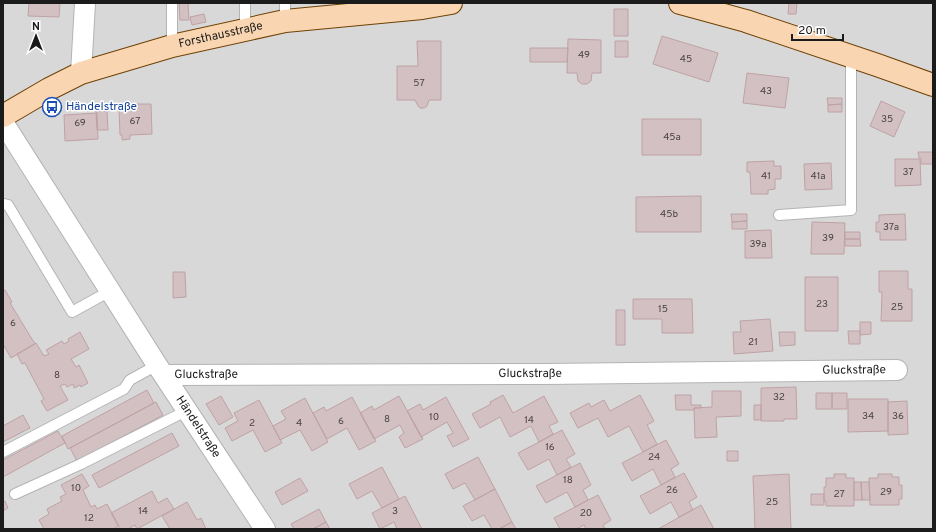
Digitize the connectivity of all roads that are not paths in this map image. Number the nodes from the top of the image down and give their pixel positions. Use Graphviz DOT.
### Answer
graph roads {
  1 [pos="85,3"];
  2 [pos="172,3"];
  3 [pos="245,3"];
  4 [pos="451,3"];
  5 [pos="680,3"];
  6 [pos="422,5"];
  7 [pos="285,12"];
  8 [pos="245,29"];
  9 [pos="172,46"];
  10 [pos="851,56"];
  11 [pos="82,73"];
  12 [pos="933,85"];
  13 [pos="3,116"];
  14 [pos="3,122"];
  15 [pos="3,204"];
  16 [pos="778,214"];
  17 [pos="110,291"];
  18 [pos="160,370"];
  19 [pos="897,370"];
  20 [pos="188,410"];
  21 [pos="3,452"];
  22 [pos="15,494"];
  23 [pos="265,529"];
  1 -- 11 [label="street"];
  2 -- 9 [label="lane"];
  3 -- 8 [label="lane"];
  4 -- 6 [label="street, Forsthausstraße"];
  5 -- 10 [label="street"];
  6 -- 7 [label="street, Forsthausstraße"];
  7 -- 8 [label="street, Forsthausstraße"];
  8 -- 9 [label="street, Forsthausstraße"];
  9 -- 11 [label="street, Forsthausstraße"];
  10 -- 12 [label="street"];
  10 -- 16 [label="lane"];
  11 -- 13 [label="street, Forsthausstraße"];
  14 -- 17 [label="street, Händelstraße"];
  15 -- 17 [label="lane"];
  17 -- 18 [label="street, Händelstraße"];
  18 -- 19 [label="street, Gluckstraße"];
  18 -- 20 [label="street, Händelstraße"];
  18 -- 21 [label="lane"];
  20 -- 22 [label="lane"];
  20 -- 23 [label="street, Händelstraße"];
}
